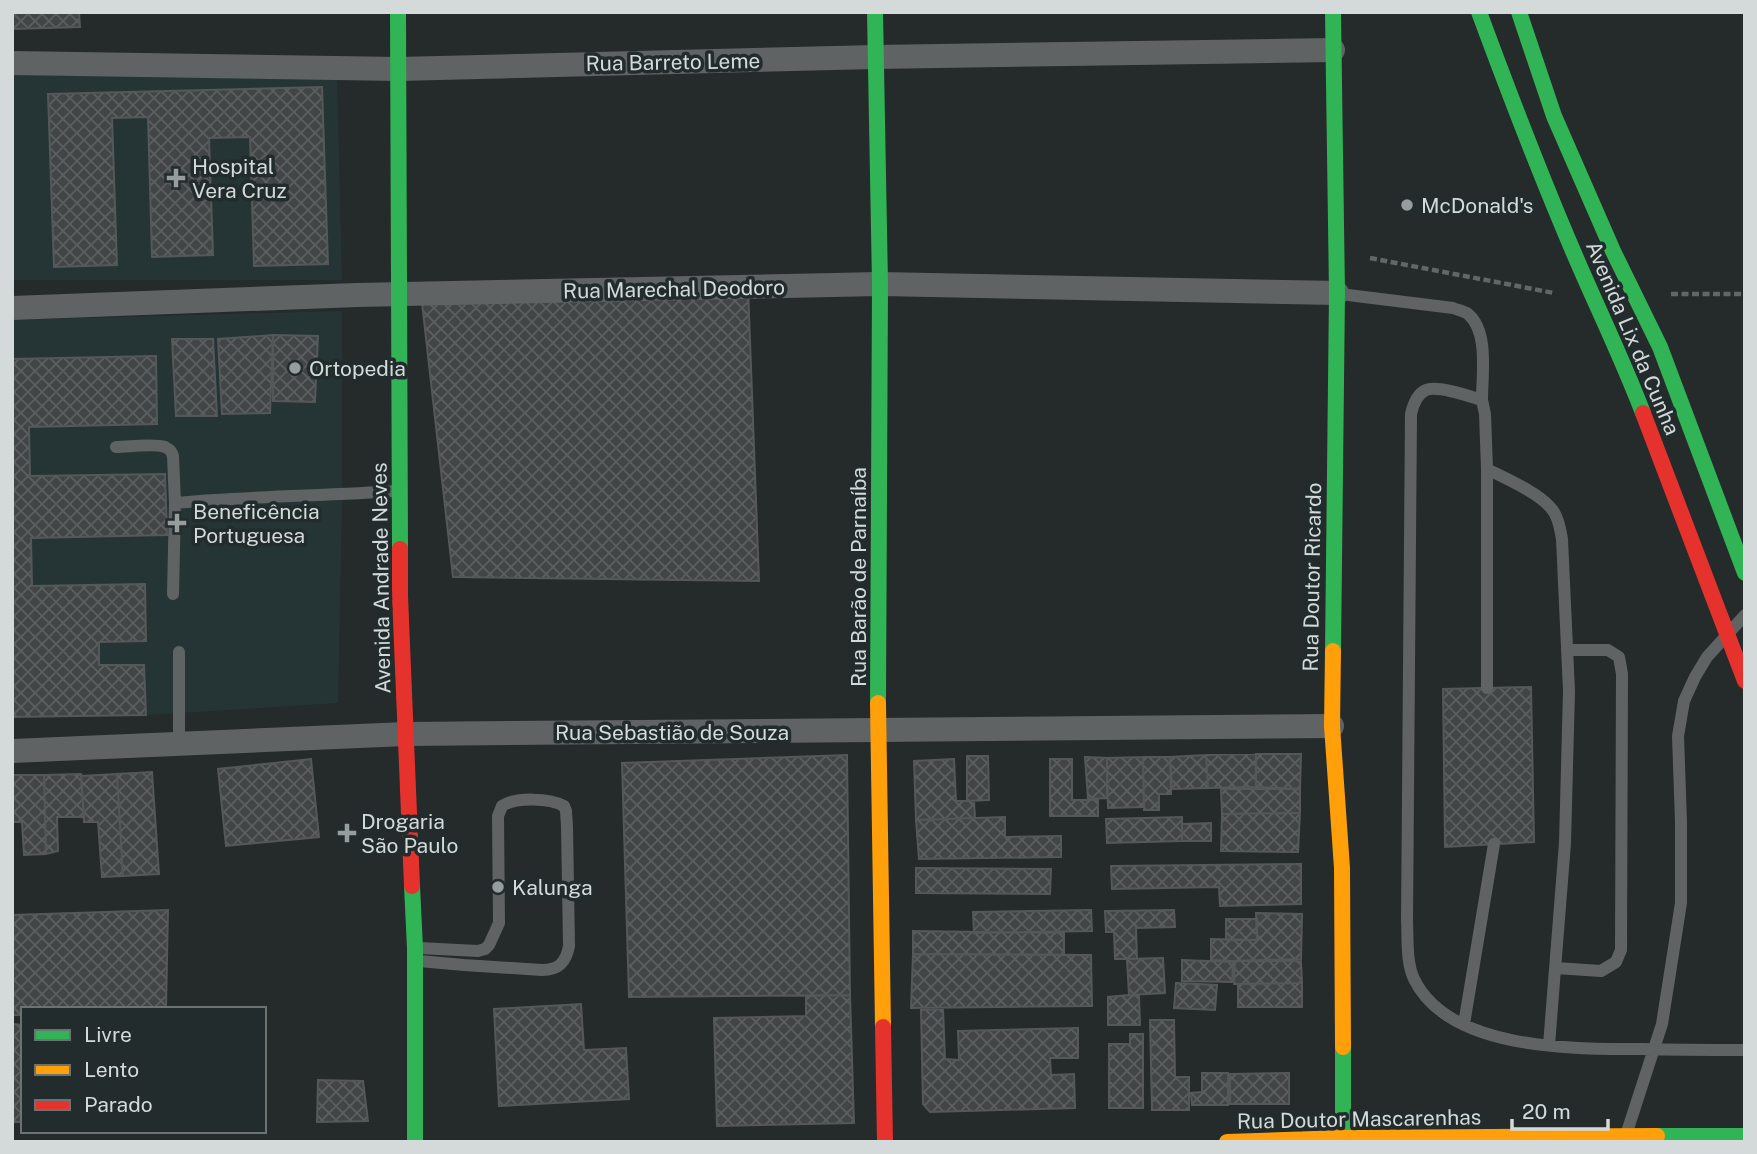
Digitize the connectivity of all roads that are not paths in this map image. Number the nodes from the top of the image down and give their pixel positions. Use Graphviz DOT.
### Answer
graph roads {
  1 [pos="398,12"];
  2 [pos="874,12"];
  3 [pos="1333,12"];
  4 [pos="1479,12"];
  5 [pos="1519,12"];
  6 [pos="1333,50"];
  7 [pos="875,57"];
  8 [pos="12,64"];
  9 [pos="399,69"];
  10 [pos="880,284"];
  11 [pos="1337,293"];
  12 [pos="399,294"];
  13 [pos="12,308"];
  14 [pos="1482,400"];
  15 [pos="116,447"];
  16 [pos="1487,469"];
  17 [pos="399,491"];
  18 [pos="175,503"];
  19 [pos="1745,573"];
  20 [pos="173,594"];
  21 [pos="1745,614"];
  22 [pos="1567,650"];
  23 [pos="179,652"];
  24 [pos="1745,681"];
  25 [pos="1487,688"];
  26 [pos="1332,726"];
  27 [pos="877,731"];
  28 [pos="406,734"];
  29 [pos="179,745"];
  30 [pos="12,751"];
  31 [pos="1494,844"];
  32 [pos="415,954"];
  33 [pos="1556,968"];
  34 [pos="1464,1024"];
  35 [pos="1549,1045"];
  36 [pos="1745,1050"];
  37 [pos="1745,1136"];
  38 [pos="1343,1140"];
  39 [pos="415,1142"];
  40 [pos="886,1142"];
  41 [pos="1227,1142"];
  42 [pos="1623,1142"];
  1 -- 9 [label="main road, Avenida Andrade Neves"];
  2 -- 7 [label="main road, Rua Barão de Parnaíba"];
  3 -- 6 [label="main road, Rua Doutor Ricardo"];
  4 -- 24 [label="main road, Avenida Lix da Cunha"];
  5 -- 19 [label="main road, Avenida Lix da Cunha"];
  6 -- 7 [label="street, Rua Barreto Leme"];
  6 -- 11 [label="main road, Rua Doutor Ricardo"];
  7 -- 9 [label="street, Rua Barreto Leme"];
  7 -- 10 [label="main road, Rua Barão de Parnaíba"];
  8 -- 9 [label="street, Rua Barreto Leme"];
  9 -- 12 [label="main road, Avenida Andrade Neves"];
  10 -- 11 [label="street, Rua Marechal Deodoro"];
  10 -- 12 [label="street, Rua Marechal Deodoro"];
  10 -- 27 [label="main road, Rua Barão de Parnaíba"];
  11 -- 14 [label="lane"];
  11 -- 26 [label="main road, Rua Doutor Ricardo"];
  12 -- 13 [label="street, Rua Marechal Deodoro"];
  12 -- 17 [label="main road, Avenida Andrade Neves"];
  14 -- 16 [label="lane"];
  14 -- 34 [label="lane"];
  15 -- 18 [label="lane"];
  16 -- 22 [label="lane"];
  16 -- 25 [label="lane"];
  17 -- 18 [label="lane"];
  17 -- 28 [label="main road, Avenida Andrade Neves"];
  18 -- 20 [label="lane"];
  21 -- 42 [label="lane"];
  22 -- 33 [label="lane"];
  22 -- 33 [label="lane"];
  23 -- 29 [label="lane"];
  26 -- 27 [label="street, Rua Sebastião de Souza"];
  26 -- 38 [label="main road, Rua Doutor Ricardo"];
  27 -- 28 [label="street, Rua Sebastião de Souza"];
  27 -- 40 [label="main road, Rua Barão de Parnaíba"];
  28 -- 29 [label="street, Rua Sebastião de Souza"];
  28 -- 32 [label="main road, Avenida Andrade Neves"];
  29 -- 30 [label="street, Rua Sebastião de Souza"];
  31 -- 34 [label="lane"];
  32 -- 32 [label="lane"];
  32 -- 39 [label="main road, Avenida Andrade Neves"];
  33 -- 35 [label="lane"];
  34 -- 35 [label="lane"];
  35 -- 36 [label="lane"];
  37 -- 38 [label="main road, Rua Doutor Mascarenhas"];
  38 -- 41 [label="main road, Rua Doutor Mascarenhas"];
}
